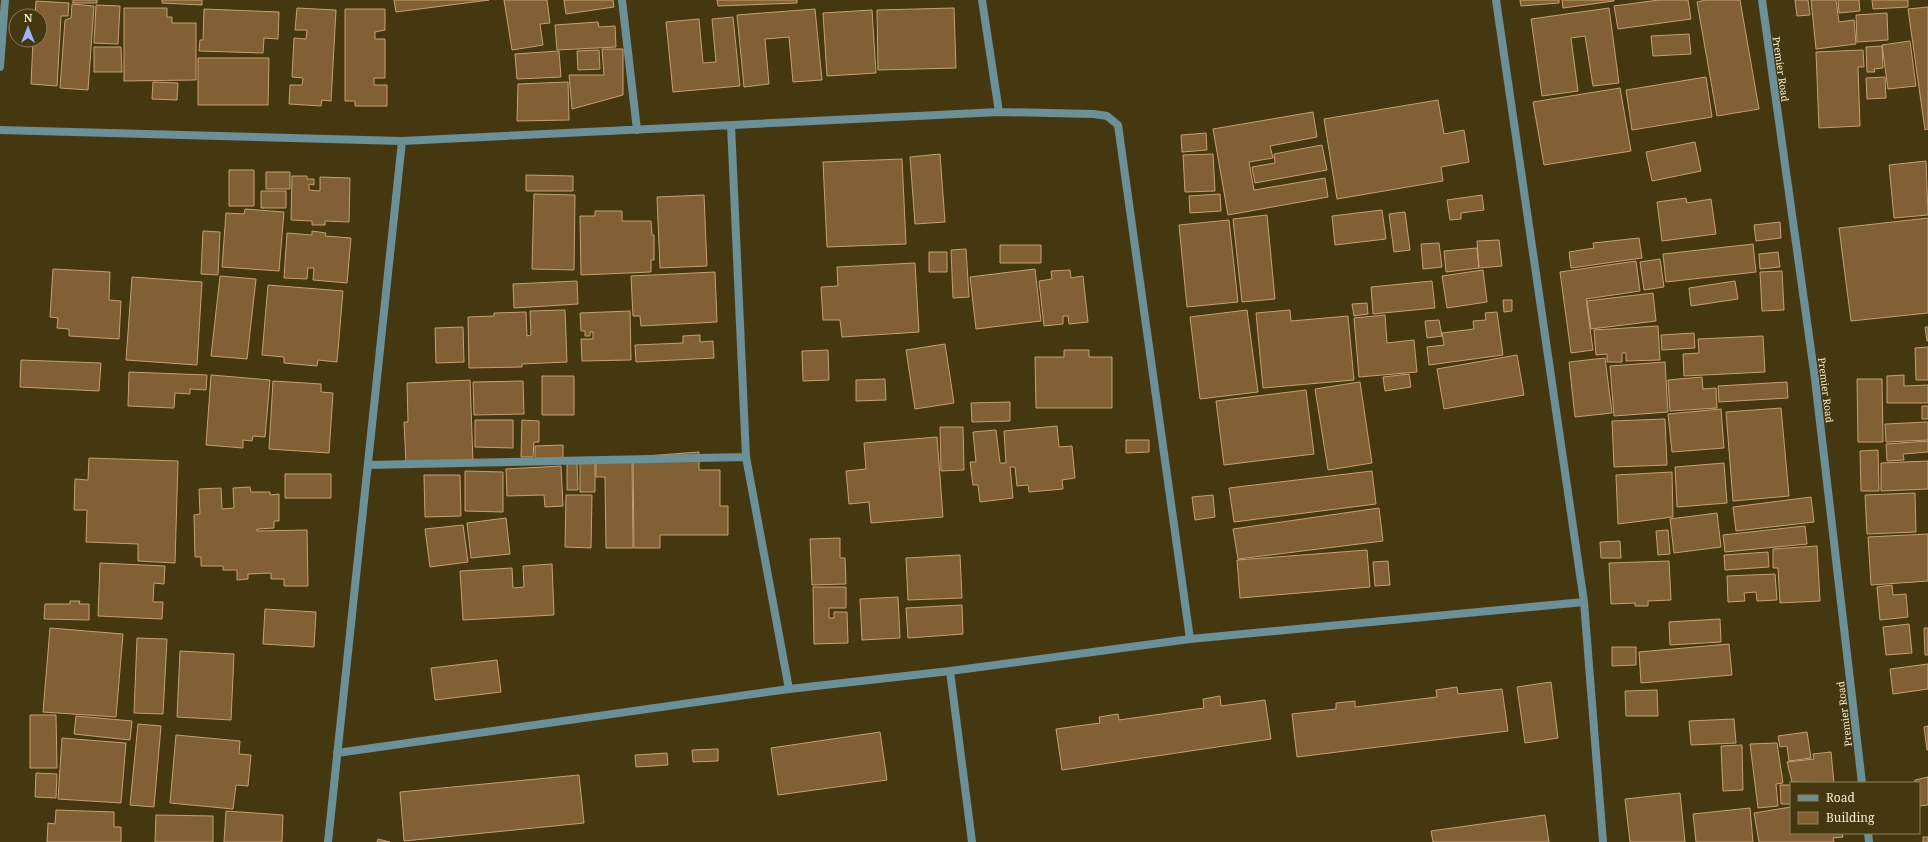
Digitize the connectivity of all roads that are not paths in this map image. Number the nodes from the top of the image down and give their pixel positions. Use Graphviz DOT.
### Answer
graph roads {
  1 [pos="5,0"];
  2 [pos="622,0"];
  3 [pos="982,0"];
  4 [pos="1496,0"];
  5 [pos="1762,0"];
  6 [pos="0,67"];
  7 [pos="999,112"];
  8 [pos="731,125"];
  9 [pos="0,130"];
  10 [pos="637,130"];
  11 [pos="402,141"];
  12 [pos="746,457"];
  13 [pos="368,465"];
  14 [pos="1584,602"];
  15 [pos="1190,640"];
  16 [pos="950,671"];
  17 [pos="790,689"];
  18 [pos="337,753"];
  19 [pos="1862,782"];
  20 [pos="328,842"];
  21 [pos="972,842"];
  22 [pos="1603,842"];
  1 -- 6 [label="street"];
  2 -- 10 [label="street"];
  3 -- 7 [label="street"];
  4 -- 14 [label="street"];
  5 -- 19 [label="street, Premier Road"];
  7 -- 8 [label="street"];
  7 -- 15 [label="street"];
  8 -- 10 [label="street"];
  8 -- 12 [label="street"];
  9 -- 11 [label="street"];
  10 -- 11 [label="street"];
  11 -- 13 [label="street"];
  12 -- 13 [label="street"];
  12 -- 17 [label="street"];
  13 -- 18 [label="street"];
  14 -- 15 [label="street"];
  14 -- 22 [label="street"];
  15 -- 16 [label="street"];
  16 -- 17 [label="street"];
  16 -- 21 [label="street"];
  17 -- 18 [label="street"];
  18 -- 20 [label="street"];
}
